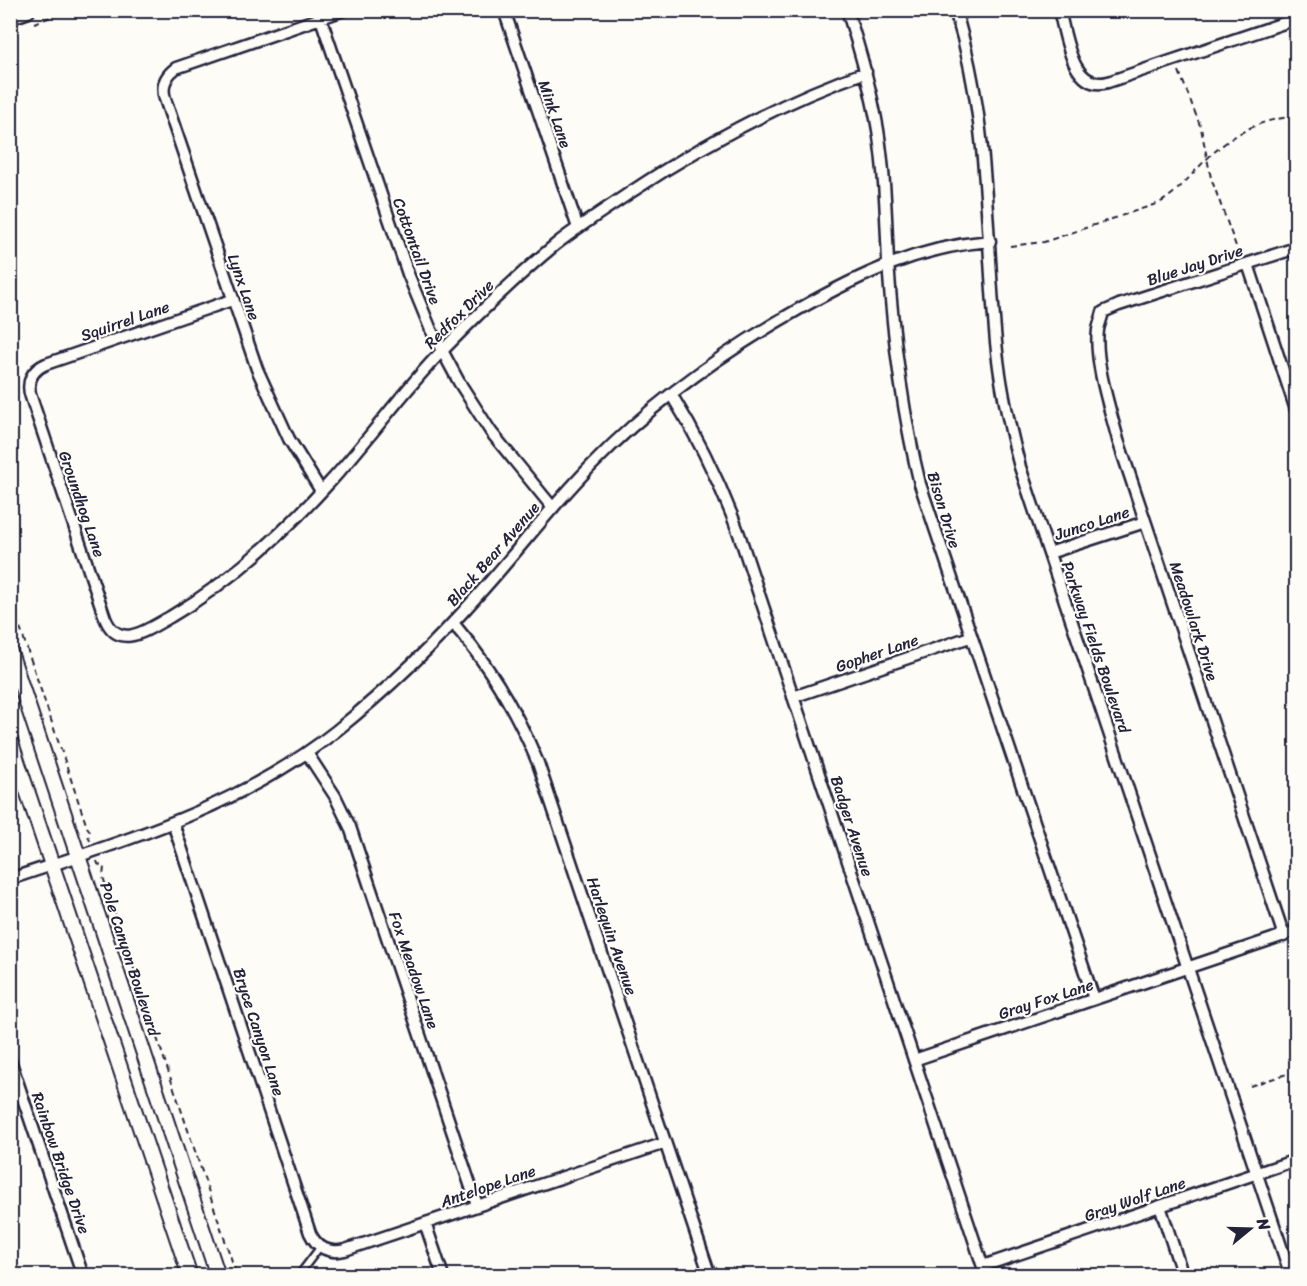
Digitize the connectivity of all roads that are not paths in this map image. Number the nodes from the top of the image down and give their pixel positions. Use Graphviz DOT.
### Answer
graph roads {
  1 [pos="344,10"];
  2 [pos="504,10"];
  3 [pos="847,10"];
  4 [pos="955,10"];
  5 [pos="1059,10"];
  6 [pos="319,14"];
  7 [pos="10,16"];
  8 [pos="29,17"];
  9 [pos="1296,19"];
  10 [pos="866,72"];
  11 [pos="578,228"];
  12 [pos="990,241"];
  13 [pos="1296,248"];
  14 [pos="888,264"];
  15 [pos="1248,264"];
  16 [pos="232,300"];
  17 [pos="1103,312"];
  18 [pos="442,351"];
  19 [pos="32,376"];
  20 [pos="671,394"];
  21 [pos="1296,410"];
  22 [pos="321,491"];
  23 [pos="553,508"];
  24 [pos="1145,522"];
  25 [pos="1049,554"];
  26 [pos="453,622"];
  27 [pos="121,635"];
  28 [pos="970,637"];
  29 [pos="10,652"];
  30 [pos="793,698"];
  31 [pos="10,740"];
  32 [pos="307,753"];
  33 [pos="174,823"];
  34 [pos="78,856"];
  35 [pos="52,865"];
  36 [pos="10,879"];
  37 [pos="1296,932"];
  38 [pos="1284,936"];
  39 [pos="1188,968"];
  40 [pos="1094,999"];
  41 [pos="10,1060"];
  42 [pos="914,1060"];
  43 [pos="665,1143"];
  44 [pos="1296,1160"];
  45 [pos="1257,1174"];
  46 [pos="477,1205"];
  47 [pos="1160,1206"];
  48 [pos="425,1223"];
  49 [pos="320,1247"];
  50 [pos="985,1271"];
  51 [pos="82,1275"];
  52 [pos="190,1275"];
  53 [pos="218,1275"];
  54 [pos="298,1275"];
  55 [pos="442,1275"];
  56 [pos="710,1275"];
  57 [pos="1183,1275"];
  58 [pos="1292,1275"];
  1 -- 6 [label="street"];
  2 -- 11 [label="street, Mink Lane"];
  3 -- 10 [label="street, Bison Drive"];
  4 -- 12 [label="street, Parkway Fields Boulevard"];
  5 -- 9 [label="street"];
  6 -- 16 [label="street, Lynx Lane"];
  6 -- 18 [label="street, Cottontail Drive"];
  7 -- 8 [label="main road"];
  10 -- 11 [label="street, Redfox Drive"];
  10 -- 14 [label="street, Bison Drive"];
  11 -- 18 [label="street, Redfox Drive"];
  12 -- 14 [label="street, Black Bear Avenue"];
  12 -- 25 [label="street, Parkway Fields Boulevard"];
  13 -- 15 [label="street, Blue Jay Drive"];
  14 -- 20 [label="street, Black Bear Avenue"];
  14 -- 28 [label="street, Bison Drive"];
  15 -- 17 [label="street, Blue Jay Drive"];
  15 -- 21 [label="street"];
  16 -- 19 [label="street, Squirrel Lane"];
  16 -- 22 [label="street, Lynx Lane"];
  17 -- 24 [label="street, Meadowlark Drive"];
  18 -- 22 [label="street, Redfox Drive"];
  18 -- 23 [label="street, Cottontail Drive"];
  19 -- 27 [label="street, Groundhog Lane"];
  20 -- 23 [label="street, Black Bear Avenue"];
  20 -- 30 [label="street, Badger Avenue"];
  22 -- 27 [label="street, Redfox Drive"];
  23 -- 26 [label="street, Black Bear Avenue"];
  24 -- 25 [label="street, Junco Lane"];
  24 -- 38 [label="street, Meadowlark Drive"];
  25 -- 39 [label="street, Parkway Fields Boulevard"];
  26 -- 32 [label="street, Black Bear Avenue"];
  26 -- 43 [label="street, Harlequin Avenue"];
  28 -- 30 [label="street, Gopher Lane"];
  28 -- 40 [label="street, Bison Drive"];
  29 -- 34 [label="street, Pole Canyon Boulevard"];
  30 -- 42 [label="street, Badger Avenue"];
  31 -- 35 [label="street"];
  32 -- 33 [label="street, Black Bear Avenue"];
  32 -- 46 [label="street, Fox Meadow Lane"];
  33 -- 34 [label="street, Black Bear Avenue"];
  33 -- 49 [label="street, Bryce Canyon Lane"];
  34 -- 35 [label="street, Black Bear Avenue"];
  34 -- 53 [label="street, Pole Canyon Boulevard"];
  35 -- 36 [label="street, Black Bear Avenue"];
  35 -- 52 [label="street"];
  37 -- 38 [label="street, Gray Fox Lane"];
  38 -- 39 [label="street, Gray Fox Lane"];
  39 -- 40 [label="street, Gray Fox Lane"];
  39 -- 45 [label="street, Parkway Fields Boulevard"];
  40 -- 42 [label="street, Gray Fox Lane"];
  41 -- 51 [label="street, Rainbow Bridge Drive"];
  42 -- 50 [label="street, Badger Avenue"];
  43 -- 46 [label="street, Antelope Lane"];
  43 -- 56 [label="street, Harlequin Avenue"];
  44 -- 45 [label="street, Gray Wolf Lane"];
  45 -- 47 [label="street, Gray Wolf Lane"];
  45 -- 58 [label="street, Parkway Fields Boulevard"];
  46 -- 48 [label="street, Antelope Lane"];
  47 -- 50 [label="street, Gray Wolf Lane"];
  47 -- 57 [label="street"];
  48 -- 49 [label="street, Antelope Lane"];
  48 -- 55 [label="street"];
  49 -- 54 [label="lane"];
}
